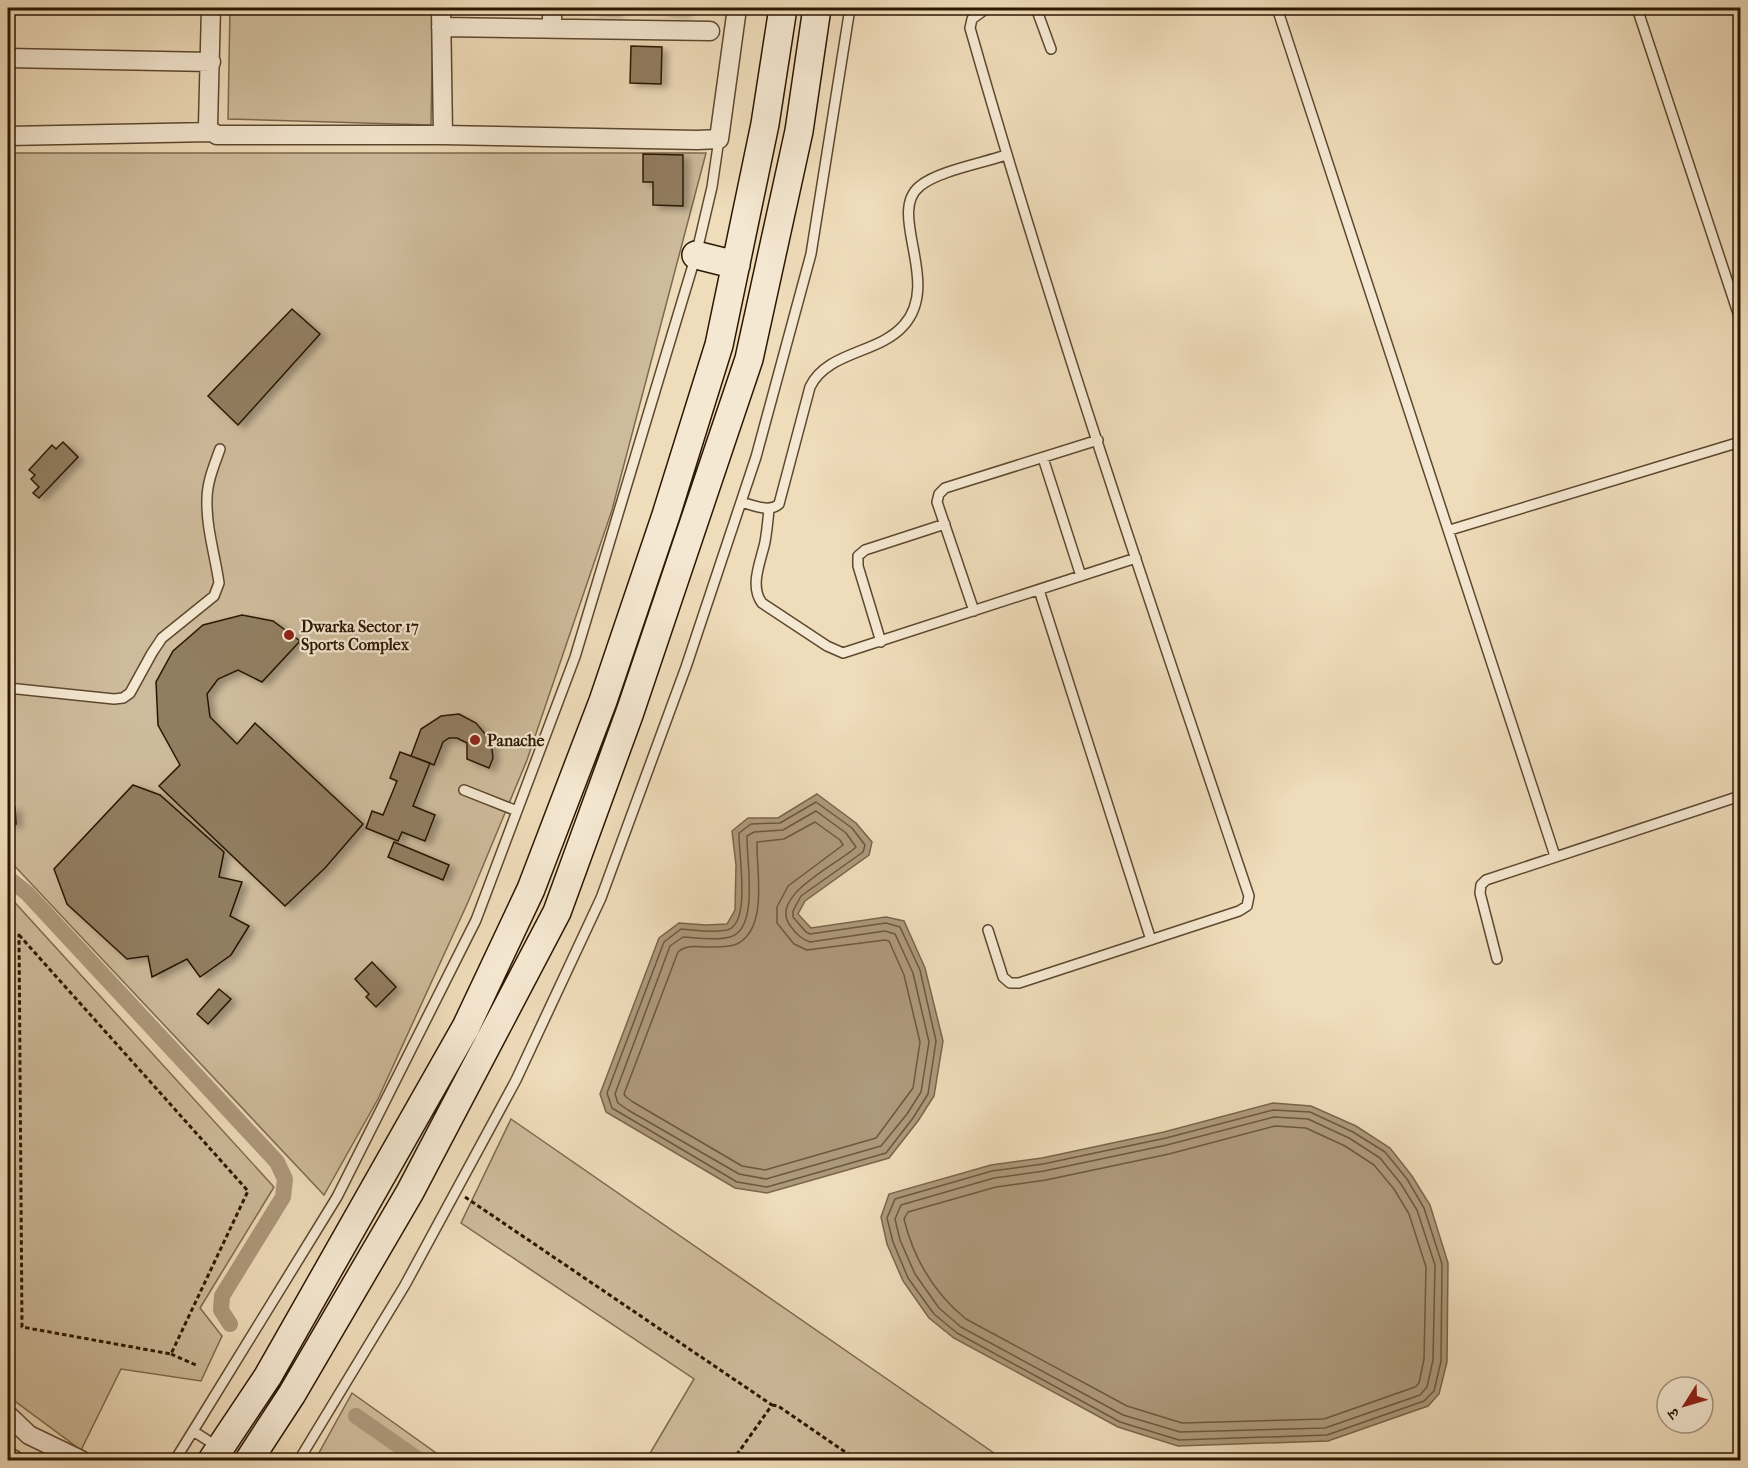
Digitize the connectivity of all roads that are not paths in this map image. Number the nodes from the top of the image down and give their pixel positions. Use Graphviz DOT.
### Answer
graph roads {
  1 [pos="211,8"];
  2 [pos="441,8"];
  3 [pos="552,8"];
  4 [pos="737,8"];
  5 [pos="783,8"];
  6 [pos="817,8"];
  7 [pos="850,8"];
  8 [pos="987,8"];
  9 [pos="1036,8"];
  10 [pos="1277,8"];
  11 [pos="1638,8"];
  12 [pos="441,27"];
  13 [pos="552,28"];
  14 [pos="710,31"];
  15 [pos="1051,49"];
  16 [pos="8,58"];
  17 [pos="211,62"];
  18 [pos="212,132"];
  19 [pos="443,135"];
  20 [pos="8,136"];
  21 [pos="719,139"];
  22 [pos="1006,155"];
  23 [pos="696,255"];
  24 [pos="736,265"];
  25 [pos="1740,319"];
  26 [pos="1098,440"];
  27 [pos="1740,442"];
  28 [pos="220,449"];
  29 [pos="1043,458"];
  30 [pos="741,502"];
  31 [pos="769,509"];
  32 [pos="945,524"];
  33 [pos="1450,530"];
  34 [pos="1136,558"];
  35 [pos="1081,576"];
  36 [pos="1039,590"];
  37 [pos="974,611"];
  38 [pos="881,642"];
  39 [pos="8,688"];
  40 [pos="464,790"];
  41 [pos="1740,796"];
  42 [pos="517,811"];
  43 [pos="1556,856"];
  44 [pos="988,930"];
  45 [pos="1151,940"];
  46 [pos="1497,959"];
  47 [pos="8,1415"];
  48 [pos="193,1431"];
  49 [pos="216,1455"];
  50 [pos="8,1456"];
  51 [pos="14,1461"];
  52 [pos="81,1461"];
  53 [pos="175,1461"];
  54 [pos="249,1461"];
  55 [pos="298,1461"];
  1 -- 17 [label="street"];
  2 -- 12 [label="street"];
  3 -- 13 [label="street"];
  4 -- 21 [label="street"];
  5 -- 24 [label="main road"];
  6 -- 54 [label="main road"];
  7 -- 30 [label="lane"];
  8 -- 22 [label="lane"];
  9 -- 15 [label="lane"];
  10 -- 33 [label="lane"];
  11 -- 25 [label="lane"];
  12 -- 13 [label="street"];
  12 -- 19 [label="street"];
  13 -- 14 [label="street"];
  16 -- 17 [label="street"];
  17 -- 18 [label="street"];
  18 -- 19 [label="street"];
  18 -- 20 [label="street"];
  19 -- 21 [label="street"];
  21 -- 23 [label="lane"];
  22 -- 26 [label="lane"];
  22 -- 31 [label="lane"];
  23 -- 24 [label="main road"];
  23 -- 42 [label="lane"];
  24 -- 49 [label="main road"];
  26 -- 29 [label="lane"];
  26 -- 34 [label="lane"];
  27 -- 33 [label="lane"];
  28 -- 39 [label="lane"];
  29 -- 32 [label="lane"];
  29 -- 35 [label="lane"];
  30 -- 31 [label="lane"];
  30 -- 55 [label="lane"];
  31 -- 38 [label="lane"];
  32 -- 37 [label="lane"];
  32 -- 38 [label="lane"];
  33 -- 43 [label="lane"];
  34 -- 35 [label="lane"];
  34 -- 45 [label="lane"];
  35 -- 36 [label="lane"];
  36 -- 37 [label="lane"];
  36 -- 45 [label="lane"];
  37 -- 38 [label="lane"];
  40 -- 42 [label="lane"];
  41 -- 43 [label="lane"];
  42 -- 48 [label="lane"];
  43 -- 46 [label="lane"];
  44 -- 45 [label="lane"];
  47 -- 52 [label="street"];
  48 -- 49 [label="lane"];
  48 -- 53 [label="lane"];
  50 -- 51 [label="street"];
}
